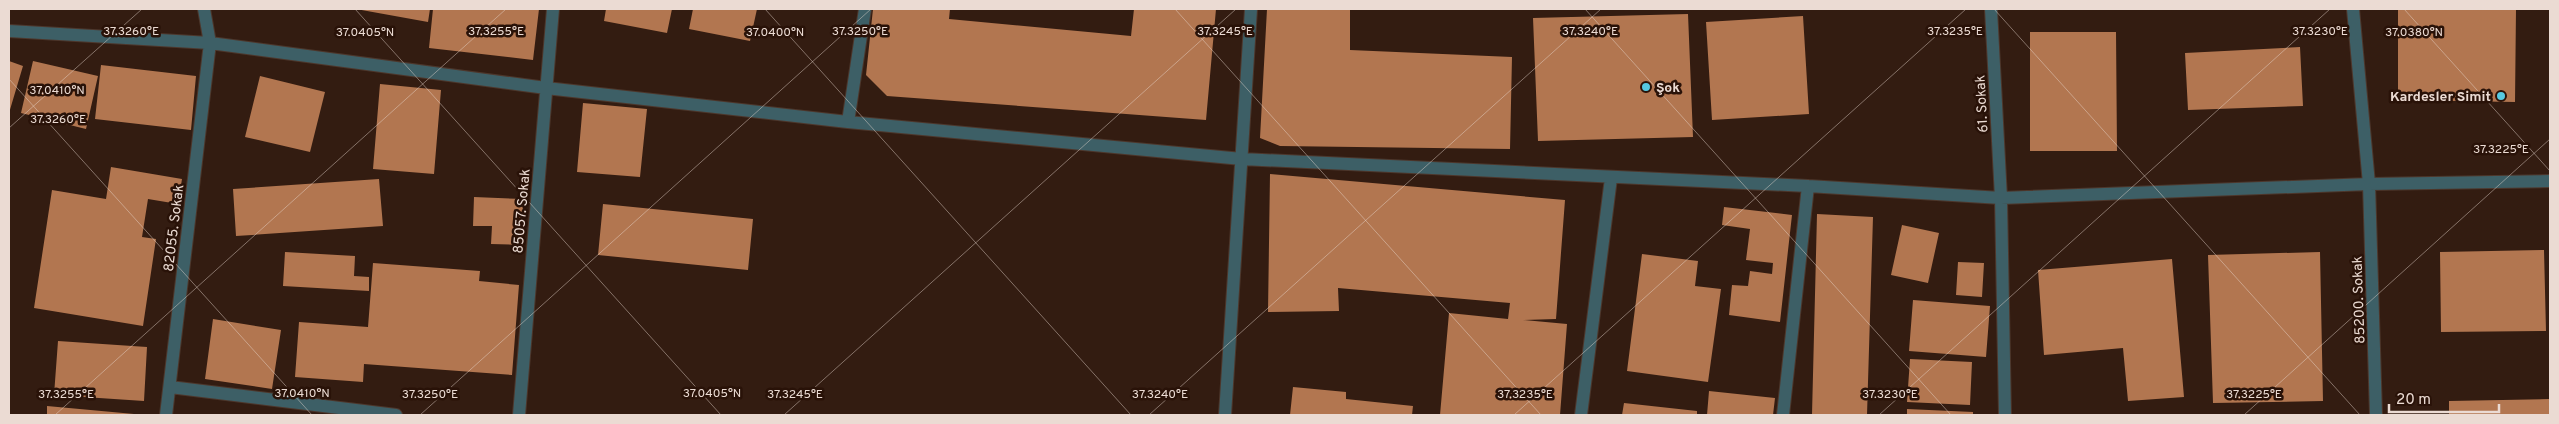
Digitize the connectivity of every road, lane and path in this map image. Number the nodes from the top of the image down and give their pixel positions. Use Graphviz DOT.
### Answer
graph roads {
  1 [pos="204,9"];
  2 [pos="554,9"];
  3 [pos="865,9"];
  4 [pos="1251,9"];
  5 [pos="1991,9"];
  6 [pos="2353,9"];
  7 [pos="9,31"];
  8 [pos="210,43"];
  9 [pos="546,88"];
  10 [pos="848,122"];
  11 [pos="1242,159"];
  12 [pos="1611,178"];
  13 [pos="2550,181"];
  14 [pos="2369,184"];
  15 [pos="1808,186"];
  16 [pos="2001,198"];
  17 [pos="170,387"];
  18 [pos="166,415"];
  19 [pos="396,415"];
  20 [pos="519,415"];
  21 [pos="1225,415"];
  22 [pos="1581,415"];
  23 [pos="1783,415"];
  24 [pos="2006,415"];
  25 [pos="2376,415"];
  1 -- 8 [label="street, 82055. Sokak"];
  2 -- 9 [label="street, 85057. Sokak"];
  3 -- 10 [label="street"];
  4 -- 11 [label="street"];
  5 -- 16 [label="street, 61. Sokak"];
  6 -- 14 [label="street, 85200. Sokak"];
  7 -- 8 [label="street"];
  8 -- 9 [label="street"];
  8 -- 17 [label="street, 82055. Sokak"];
  9 -- 10 [label="street"];
  9 -- 20 [label="street, 85057. Sokak"];
  10 -- 11 [label="street"];
  11 -- 12 [label="street"];
  11 -- 21 [label="street"];
  12 -- 15 [label="street"];
  12 -- 22 [label="street"];
  13 -- 14 [label="street"];
  14 -- 16 [label="street"];
  14 -- 25 [label="street, 85200. Sokak"];
  15 -- 16 [label="street"];
  15 -- 23 [label="street"];
  16 -- 24 [label="street, 61. Sokak"];
  17 -- 18 [label="street, 82055. Sokak"];
  17 -- 19 [label="street"];
}
